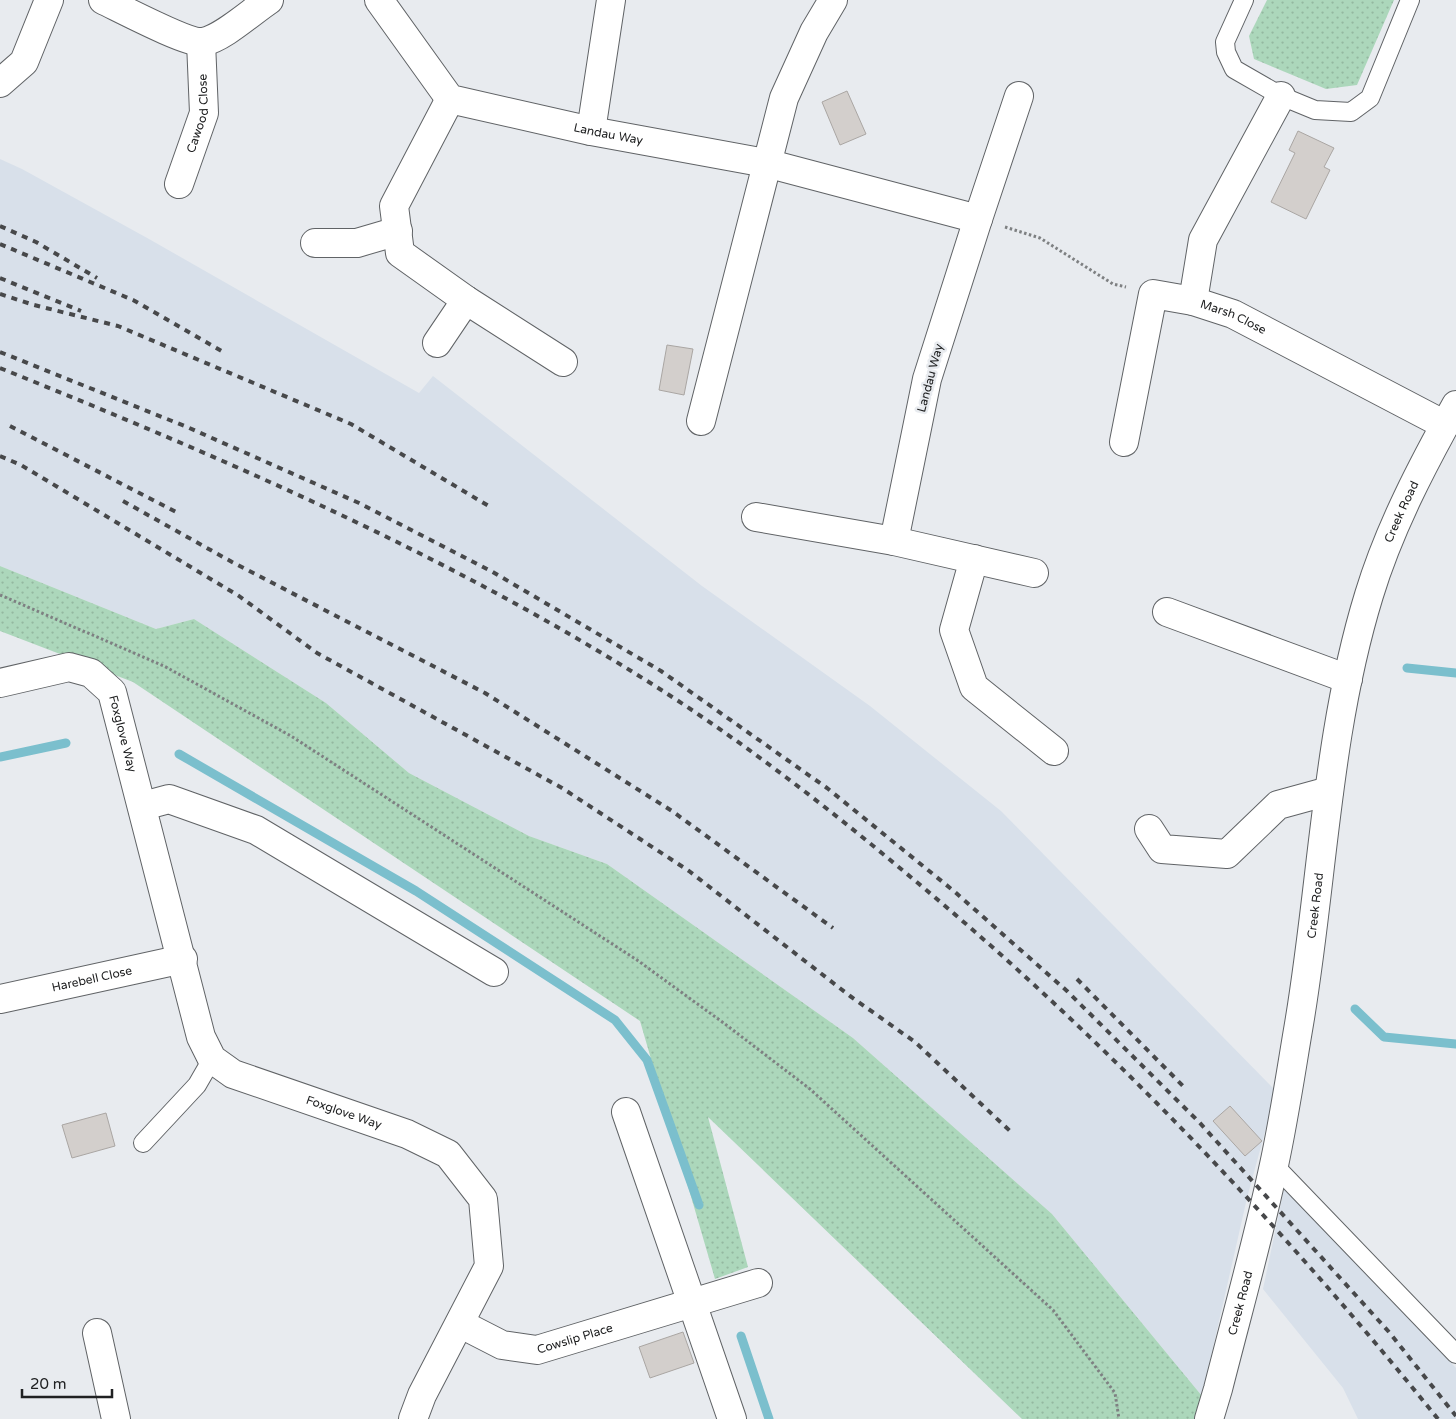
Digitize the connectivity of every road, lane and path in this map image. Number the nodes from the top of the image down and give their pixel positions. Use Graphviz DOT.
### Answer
graph roads {
  1 [pos="49,0"];
  2 [pos="103,0"];
  3 [pos="269,0"];
  4 [pos="379,0"];
  5 [pos="611,0"];
  6 [pos="833,0"];
  7 [pos="1244,0"];
  8 [pos="1410,0"];
  9 [pos="202,42"];
  10 [pos="0,82"];
  11 [pos="1019,96"];
  12 [pos="1281,96"];
  13 [pos="450,99"];
  14 [pos="591,131"];
  15 [pos="766,163"];
  16 [pos="179,184"];
  17 [pos="978,219"];
  18 [pos="398,231"];
  19 [pos="315,243"];
  20 [pos="1153,294"];
  21 [pos="466,300"];
  22 [pos="1193,301"];
  23 [pos="438,343"];
  24 [pos="563,362"];
  25 [pos="1450,415"];
  26 [pos="701,421"];
  27 [pos="1124,442"];
  28 [pos="756,517"];
  29 [pos="894,541"];
  30 [pos="974,559"];
  31 [pos="1034,573"];
  32 [pos="0,595"];
  33 [pos="1167,612"];
  34 [pos="1348,679"];
  35 [pos="0,683"];
  36 [pos="1054,751"];
  37 [pos="1329,790"];
  38 [pos="143,806"];
  39 [pos="1149,829"];
  40 [pos="182,959"];
  41 [pos="494,972"];
  42 [pos="0,999"];
  43 [pos="212,1059"];
  44 [pos="626,1112"];
  45 [pos="143,1143"];
  46 [pos="1274,1165"];
  47 [pos="758,1283"];
  48 [pos="692,1302"];
  49 [pos="461,1324"];
  50 [pos="97,1333"];
  51 [pos="1456,1354"];
  52 [pos="116,1419"];
  53 [pos="413,1419"];
  54 [pos="732,1419"];
  55 [pos="1119,1419"];
  56 [pos="1209,1419"];
  1 -- 10 [label="street"];
  2 -- 9 [label="street"];
  3 -- 9 [label="street"];
  4 -- 13 [label="street"];
  5 -- 14 [label="street"];
  6 -- 15 [label="street"];
  7 -- 12 [label="lane"];
  8 -- 12 [label="lane"];
  9 -- 16 [label="street, Cawood Close"];
  11 -- 17 [label="street, Landau Way"];
  12 -- 22 [label="street, Marsh Close"];
  13 -- 14 [label="street, Landau Way"];
  13 -- 18 [label="street"];
  14 -- 15 [label="street, Landau Way"];
  15 -- 17 [label="street, Landau Way"];
  15 -- 26 [label="street"];
  17 -- 20 [label="path"];
  17 -- 29 [label="street, Landau Way"];
  18 -- 19 [label="street"];
  18 -- 21 [label="street"];
  20 -- 22 [label="street"];
  20 -- 27 [label="street"];
  21 -- 23 [label="street"];
  21 -- 24 [label="street"];
  22 -- 25 [label="street, Marsh Close"];
  25 -- 34 [label="street, Creek Road"];
  28 -- 29 [label="street"];
  29 -- 30 [label="street"];
  30 -- 31 [label="street"];
  30 -- 36 [label="street"];
  32 -- 55 [label="path"];
  33 -- 34 [label="street"];
  34 -- 37 [label="street, Creek Road"];
  35 -- 38 [label="street, Foxglove Way"];
  37 -- 39 [label="street"];
  37 -- 46 [label="street, Creek Road"];
  38 -- 40 [label="street, Foxglove Way"];
  38 -- 41 [label="street"];
  40 -- 42 [label="street, Harebell Close"];
  40 -- 43 [label="street, Foxglove Way"];
  43 -- 45 [label="lane"];
  43 -- 49 [label="street, Foxglove Way"];
  44 -- 48 [label="street"];
  46 -- 51 [label="lane"];
  46 -- 56 [label="street, Creek Road"];
  47 -- 48 [label="street, Cowslip Place"];
  48 -- 49 [label="street, Cowslip Place"];
  48 -- 54 [label="street"];
  49 -- 53 [label="street, Foxglove Way"];
  50 -- 52 [label="street"];
}
